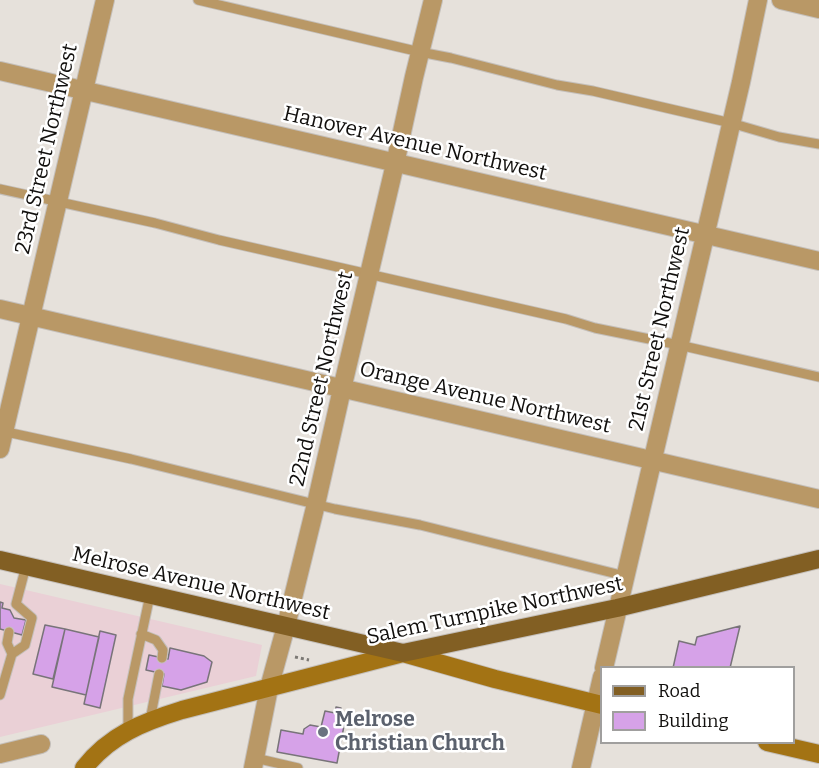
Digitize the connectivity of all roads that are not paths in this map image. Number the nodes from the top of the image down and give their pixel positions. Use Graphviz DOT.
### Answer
graph roads {
  1 [pos="105,0"];
  2 [pos="198,0"];
  3 [pos="433,0"];
  4 [pos="758,0"];
  5 [pos="781,0"];
  6 [pos="819,9"];
  7 [pos="420,52"];
  8 [pos="0,71"];
  9 [pos="83,91"];
  10 [pos="731,123"];
  11 [pos="819,144"];
  12 [pos="395,164"];
  13 [pos="0,189"];
  14 [pos="58,201"];
  15 [pos="705,235"];
  16 [pos="819,261"];
  17 [pos="369,274"];
  18 [pos="0,309"];
  19 [pos="31,316"];
  20 [pos="679,345"];
  21 [pos="819,377"];
  22 [pos="342,389"];
  23 [pos="1,437"];
  24 [pos="652,460"];
  25 [pos="819,499"];
  26 [pos="316,504"];
  27 [pos="819,559"];
  28 [pos="0,560"];
  29 [pos="26,566"];
  30 [pos="625,576"];
  31 [pos="150,595"];
  32 [pos="16,604"];
  33 [pos="617,608"];
  34 [pos="13,615"];
  35 [pos="286,626"];
  36 [pos="9,632"];
  37 [pos="141,634"];
  38 [pos="403,653"];
  39 [pos="12,654"];
  40 [pos="162,658"];
  41 [pos="604,666"];
  42 [pos="159,674"];
  43 [pos="269,688"];
  44 [pos="0,695"];
  45 [pos="599,704"];
  46 [pos="150,720"];
  47 [pos="129,730"];
  48 [pos="40,744"];
  49 [pos="776,744"];
  50 [pos="0,754"];
  51 [pos="819,754"];
  52 [pos="254,763"];
  53 [pos="84,768"];
  54 [pos="298,768"];
  55 [pos="581,768"];
  1 -- 9 [label="street, 23rd Street Northwest"];
  2 -- 7 [label="lane"];
  3 -- 7 [label="street, 22nd Street Northwest"];
  4 -- 10 [label="street, 21st Street Northwest"];
  5 -- 6 [label="street"];
  7 -- 10 [label="lane"];
  7 -- 12 [label="street, 22nd Street Northwest"];
  8 -- 9 [label="street, Hanover Avenue Northwest"];
  9 -- 12 [label="street, Hanover Avenue Northwest"];
  9 -- 14 [label="street, 23rd Street Northwest"];
  10 -- 11 [label="lane"];
  10 -- 15 [label="street, 21st Street Northwest"];
  12 -- 15 [label="street, Hanover Avenue Northwest"];
  12 -- 17 [label="street, 22nd Street Northwest"];
  13 -- 14 [label="lane"];
  14 -- 17 [label="lane"];
  14 -- 19 [label="street, 23rd Street Northwest"];
  15 -- 16 [label="street, Hanover Avenue Northwest"];
  15 -- 20 [label="street, 21st Street Northwest"];
  17 -- 20 [label="lane"];
  17 -- 22 [label="street, 22nd Street Northwest"];
  18 -- 19 [label="street, Orange Avenue Northwest"];
  19 -- 22 [label="street, Orange Avenue Northwest"];
  19 -- 23 [label="street, 23rd Street Northwest"];
  20 -- 21 [label="lane"];
  20 -- 24 [label="street, 21st Street Northwest"];
  22 -- 24 [label="street, Orange Avenue Northwest"];
  22 -- 26 [label="street, 22nd Street Northwest"];
  23 -- 26 [label="lane"];
  24 -- 25 [label="street, Orange Avenue Northwest"];
  24 -- 30 [label="street, 21st Street Northwest"];
  26 -- 30 [label="lane"];
  26 -- 35 [label="street, 22nd Street Northwest"];
  27 -- 33 [label="main road, Salem Turnpike Northwest"];
  28 -- 29 [label="main road, Melrose Avenue Northwest"];
  29 -- 31 [label="main road, Melrose Avenue Northwest"];
  29 -- 32 [label="lane"];
  30 -- 33 [label="street, 21st Street Northwest"];
  31 -- 35 [label="main road, Melrose Avenue Northwest"];
  31 -- 37 [label="lane"];
  32 -- 34 [label="lane"];
  32 -- 39 [label="lane"];
  33 -- 38 [label="main road, Salem Turnpike Northwest"];
  33 -- 41 [label="street, 21st Street Northwest"];
  35 -- 38 [label="main road, Melrose Avenue Northwest"];
  35 -- 43 [label="street, 22nd Street Northwest"];
  36 -- 39 [label="lane"];
  37 -- 40 [label="lane"];
  37 -- 47 [label="lane"];
  38 -- 43 [label="street, Salem Turnpike Northwest"];
  38 -- 45 [label="street, Melrose Avenue Northwest"];
  39 -- 44 [label="lane"];
  42 -- 46 [label="lane"];
  43 -- 46 [label="street, Salem Turnpike Northwest"];
  43 -- 52 [label="street, 22nd Street Northwest"];
  45 -- 55 [label="street"];
  46 -- 47 [label="street"];
  47 -- 53 [label="street"];
  48 -- 50 [label="street"];
  49 -- 51 [label="street"];
  52 -- 54 [label="lane"];
}
